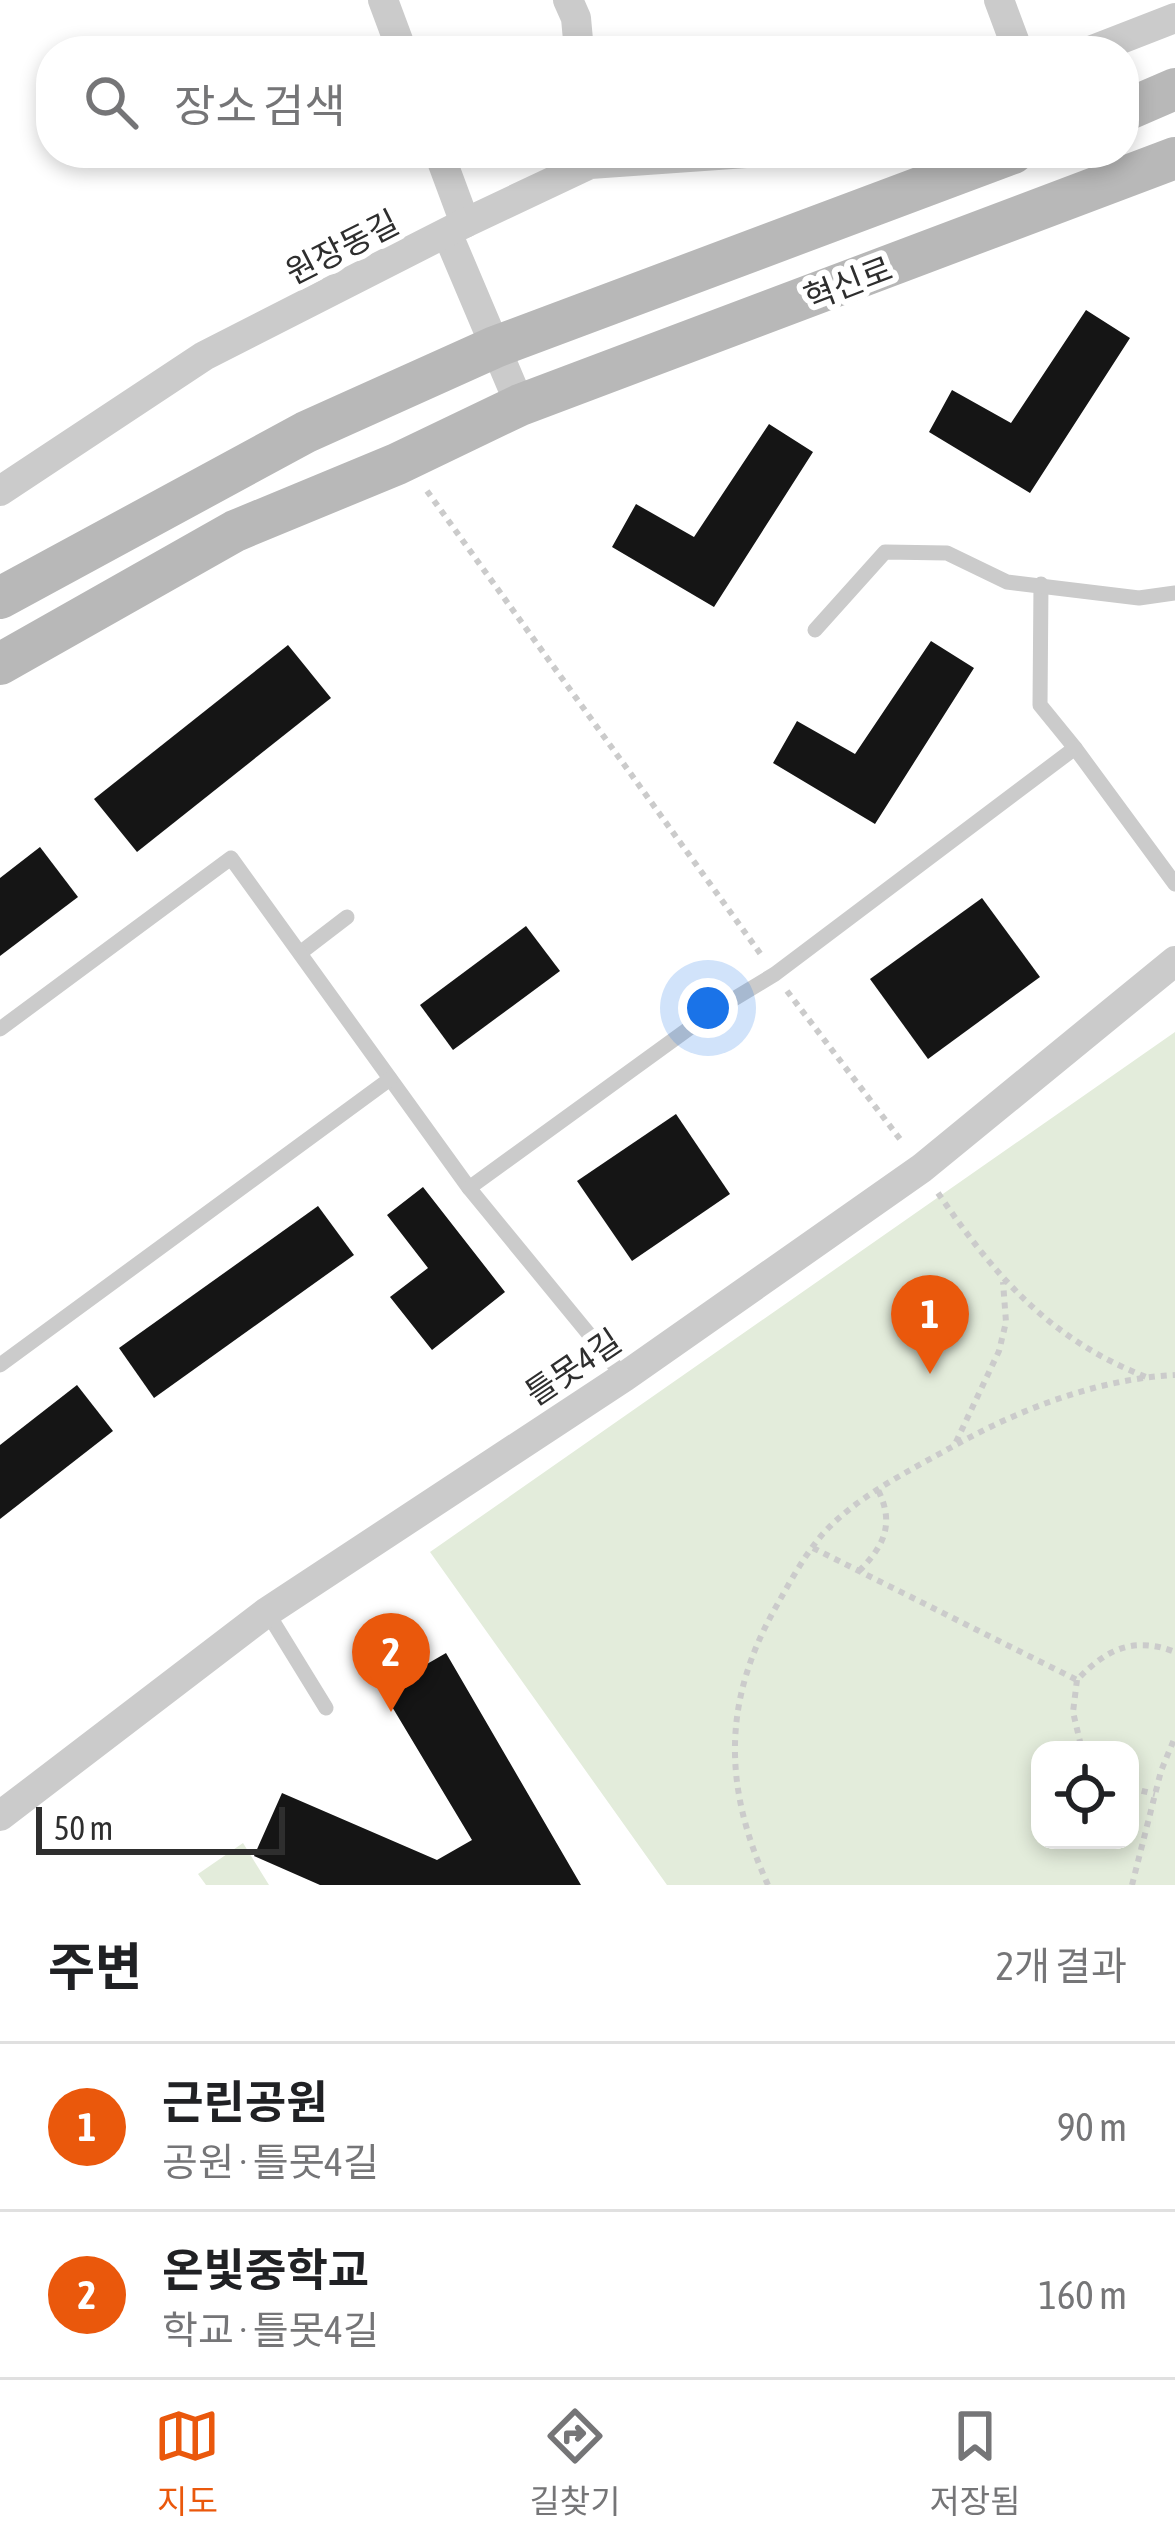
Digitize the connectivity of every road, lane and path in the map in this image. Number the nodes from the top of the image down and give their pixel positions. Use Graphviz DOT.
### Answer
graph roads {
  1 [pos="383,0"];
  2 [pos="568,0"];
  3 [pos="999,0"];
  4 [pos="1175,18"];
  5 [pos="396,36"];
  6 [pos="578,36"];
  7 [pos="1012,36"];
  8 [pos="1129,36"];
  9 [pos="1175,89"];
  10 [pos="1139,105"];
  11 [pos="1175,158"];
  12 [pos="442,168"];
  13 [pos="570,168"];
  14 [pos="973,168"];
  15 [pos="456,229"];
  16 [pos="496,346"];
  17 [pos="520,405"];
  18 [pos="0,491"];
  19 [pos="1041,584"];
  20 [pos="1175,593"];
  21 [pos="0,598"];
  22 [pos="815,630"];
  23 [pos="0,664"];
  24 [pos="1075,748"];
  25 [pos="1175,884"];
  26 [pos="346,917"];
  27 [pos="300,953"];
  28 [pos="1175,961"];
  29 [pos="0,1029"];
  30 [pos="391,1079"];
  31 [pos="470,1187"];
  32 [pos="1004,1282"];
  33 [pos="0,1365"];
  34 [pos="1175,1375"];
  35 [pos="624,1377"];
  36 [pos="954,1446"];
  37 [pos="878,1490"];
  38 [pos="813,1548"];
  39 [pos="860,1571"];
  40 [pos="267,1612"];
  41 [pos="1175,1652"];
  42 [pos="1077,1680"];
  43 [pos="326,1708"];
  44 [pos="1175,1737"];
  45 [pos="1080,1741"];
  46 [pos="1139,1790"];
  47 [pos="1155,1794"];
  48 [pos="0,1816"];
  49 [pos="768,1885"];
  50 [pos="1132,1885"];
  1 -- 5 [label="street"];
  2 -- 6 [label="street"];
  3 -- 7 [label="street"];
  4 -- 8 [label="street"];
  9 -- 10 [label="main road"];
  11 -- 17 [label="main road, 혁신로"];
  12 -- 15 [label="street"];
  13 -- 15 [label="street, 원장동길"];
  14 -- 16 [label="main road, 혁신로"];
  15 -- 16 [label="street"];
  15 -- 18 [label="street, 원장동길"];
  16 -- 17 [label="street"];
  16 -- 21 [label="main road, 혁신로"];
  17 -- 23 [label="main road, 혁신로"];
  19 -- 20 [label="lane"];
  19 -- 22 [label="lane"];
  19 -- 24 [label="lane"];
  24 -- 25 [label="lane"];
  24 -- 31 [label="lane"];
  26 -- 27 [label="lane"];
  27 -- 29 [label="lane"];
  27 -- 30 [label="lane"];
  28 -- 35 [label="street, 틀못4길"];
  30 -- 31 [label="lane"];
  30 -- 33 [label="lane"];
  31 -- 35 [label="lane"];
  32 -- 36 [label="path"];
  34 -- 36 [label="path"];
  35 -- 40 [label="street, 틀못4길"];
  36 -- 37 [label="path"];
  37 -- 38 [label="path"];
  37 -- 39 [label="path"];
  38 -- 39 [label="path"];
  38 -- 49 [label="path"];
  39 -- 42 [label="path"];
  40 -- 43 [label="lane"];
  40 -- 48 [label="street, 틀못4길"];
  41 -- 42 [label="path"];
  42 -- 45 [label="path"];
  44 -- 47 [label="path"];
  46 -- 47 [label="path"];
  47 -- 50 [label="path"];
}
